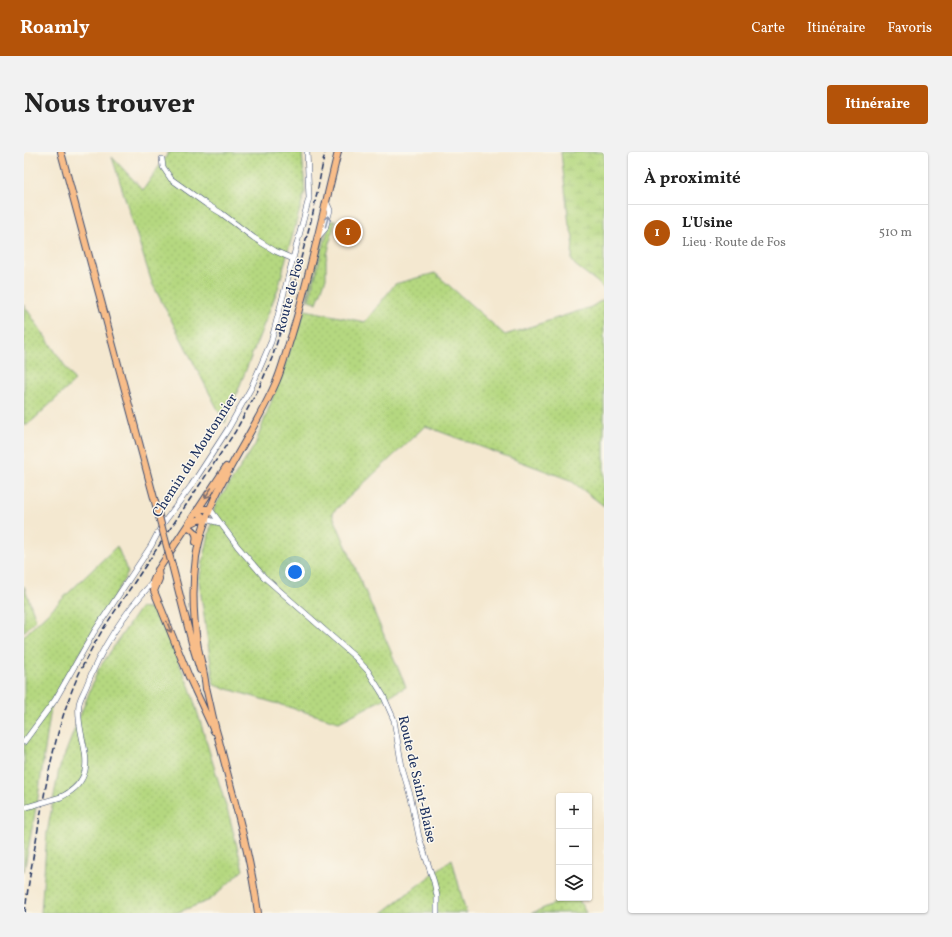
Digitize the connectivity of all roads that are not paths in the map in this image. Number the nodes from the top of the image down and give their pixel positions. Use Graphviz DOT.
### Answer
graph roads {
  1 [pos="61,152"];
  2 [pos="307,152"];
  3 [pos="338,152"];
  4 [pos="162,159"];
  5 [pos="293,259"];
  6 [pos="246,438"];
  7 [pos="198,509"];
  8 [pos="210,509"];
  9 [pos="205,519"];
  10 [pos="220,523"];
  11 [pos="187,526"];
  12 [pos="158,570"];
  13 [pos="194,579"];
  14 [pos="153,582"];
  15 [pos="154,591"];
  16 [pos="141,594"];
  17 [pos="206,689"];
  18 [pos="217,736"];
  19 [pos="24,742"];
  20 [pos="26,808"];
  21 [pos="258,913"];
  22 [pos="437,913"];
  1 -- 17 [label="main road, bridge"];
  2 -- 5 [label="street, Chemin du Moutonnier"];
  3 -- 6 [label="main road, Route de Fos"];
  4 -- 5 [label="street"];
  5 -- 19 [label="street, Chemin du Moutonnier"];
  6 -- 7 [label="main road, one-way"];
  6 -- 8 [label="main road"];
  7 -- 8 [label="main road"];
  7 -- 9 [label="main road"];
  7 -- 11 [label="main road"];
  8 -- 9 [label="main road"];
  8 -- 10 [label="street, Route de Saint-Blaise"];
  9 -- 10 [label="street"];
  9 -- 11 [label="main road"];
  9 -- 13 [label="main road"];
  10 -- 22 [label="street, Route de Saint-Blaise"];
  11 -- 12 [label="main road"];
  11 -- 13 [label="main road"];
  12 -- 14 [label="main road"];
  12 -- 15 [label="main road"];
  13 -- 17 [label="main road"];
  14 -- 15 [label="main road"];
  14 -- 16 [label="street"];
  15 -- 16 [label="street"];
  15 -- 18 [label="main road, one-way"];
  16 -- 20 [label="street, bridge"];
  17 -- 18 [label="main road"];
  18 -- 21 [label="main road"];
}
